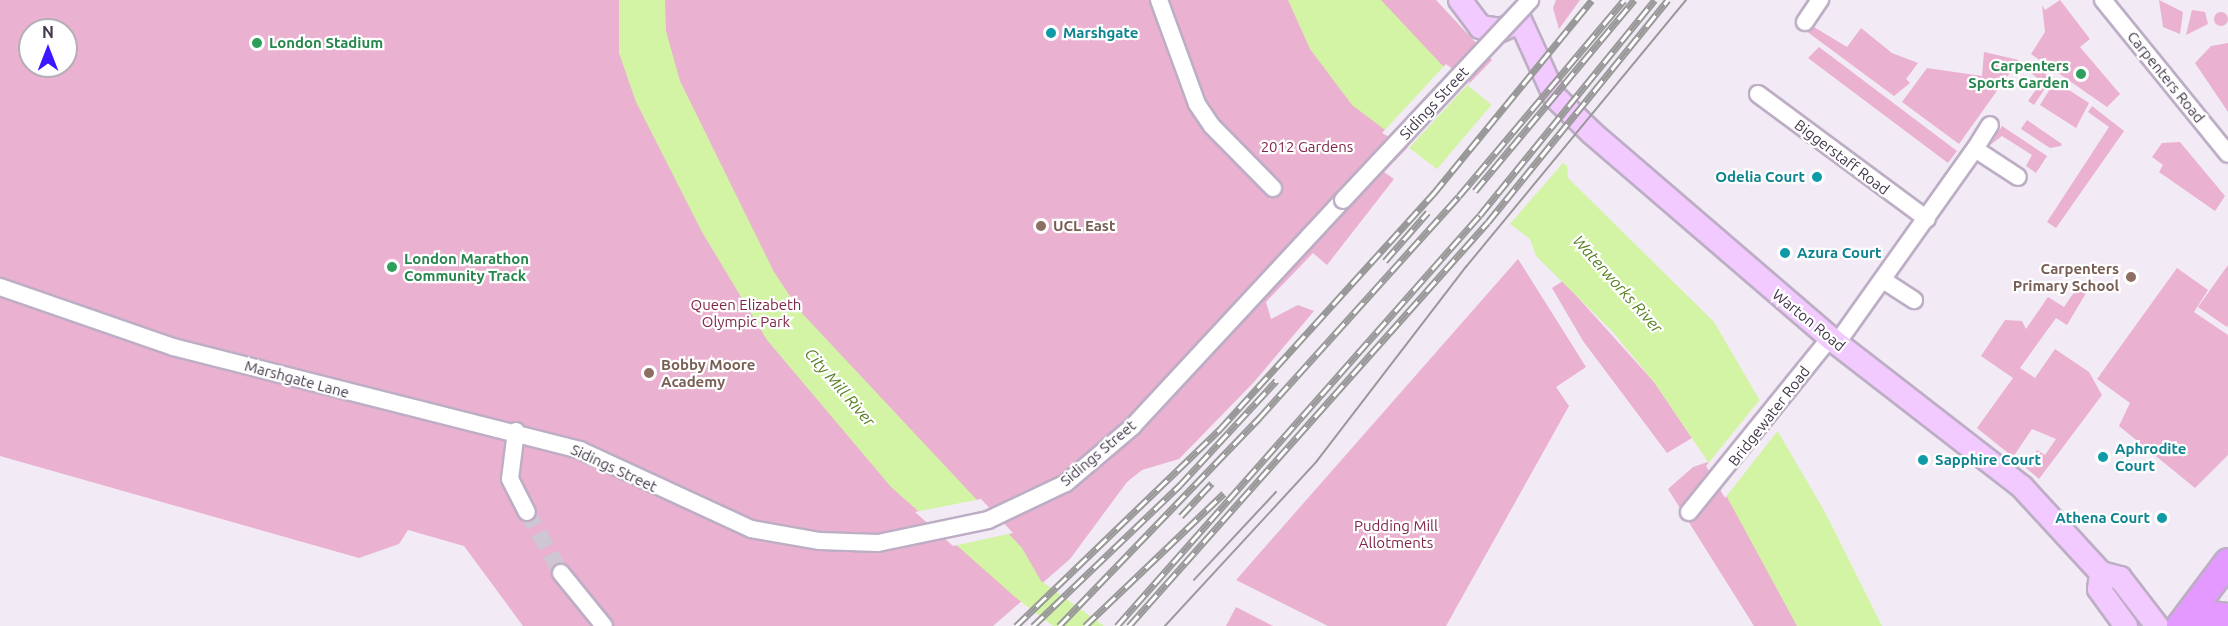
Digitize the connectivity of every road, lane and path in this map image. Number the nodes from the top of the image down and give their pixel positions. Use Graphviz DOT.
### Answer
graph roads {
  1 [pos="1159,0"];
  2 [pos="1460,0"];
  3 [pos="1530,0"];
  4 [pos="1821,0"];
  5 [pos="2103,0"];
  6 [pos="1805,22"];
  7 [pos="1511,25"];
  8 [pos="1758,94"];
  9 [pos="1990,125"];
  10 [pos="1975,149"];
  11 [pos="2228,154"];
  12 [pos="2018,177"];
  13 [pos="1273,188"];
  14 [pos="1927,219"];
  15 [pos="1883,280"];
  16 [pos="0,287"];
  17 [pos="1914,300"];
  18 [pos="1834,340"];
  19 [pos="516,431"];
  20 [pos="527,512"];
  21 [pos="1689,512"];
  22 [pos="2228,562"];
  23 [pos="561,573"];
  24 [pos="2101,573"];
  25 [pos="2228,617"];
  26 [pos="604,626"];
  27 [pos="2126,626"];
  28 [pos="2157,626"];
  29 [pos="2180,626"];
  30 [pos="2203,626"];
  31 [pos="2222,626"];
  1 -- 13 [label="street"];
  2 -- 7 [label="street"];
  3 -- 7 [label="street"];
  3 -- 19 [label="street, Sidings Street, bridge"];
  4 -- 6 [label="street"];
  5 -- 11 [label="street, Carpenters Road"];
  7 -- 18 [label="street, Warton Road"];
  8 -- 14 [label="street, Biggerstaff Road"];
  9 -- 10 [label="street"];
  10 -- 12 [label="street"];
  10 -- 14 [label="street"];
  14 -- 15 [label="street"];
  15 -- 17 [label="street"];
  15 -- 18 [label="street"];
  16 -- 19 [label="street, Marshgate Lane"];
  18 -- 21 [label="street, Bridgewater Road"];
  18 -- 24 [label="street, Warton Road"];
  19 -- 20 [label="street"];
  22 -- 29 [label="main road"];
  23 -- 26 [label="street"];
  24 -- 27 [label="street, Warton Road"];
  24 -- 28 [label="street, Warton Road"];
  25 -- 30 [label="main road"];
  25 -- 31 [label="main road"];
}
